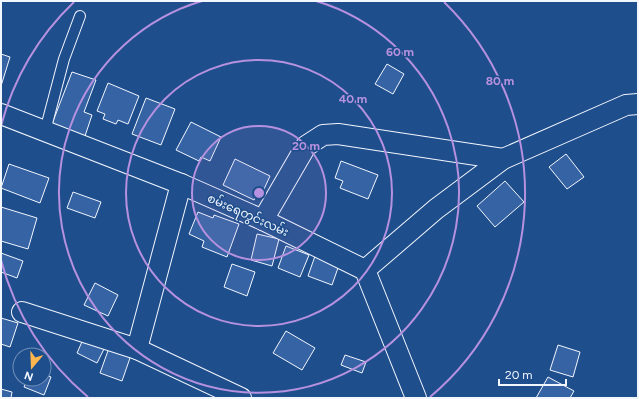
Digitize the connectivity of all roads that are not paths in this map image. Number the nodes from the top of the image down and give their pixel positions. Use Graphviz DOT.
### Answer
graph roads {
  1 [pos="80,16"];
  2 [pos="638,104"];
  3 [pos="2,120"];
  4 [pos="45,131"];
  5 [pos="503,158"];
  6 [pos="181,184"];
  7 [pos="263,220"];
  8 [pos="364,270"];
  9 [pos="22,312"];
  10 [pos="137,349"];
  11 [pos="241,398"];
  12 [pos="416,398"];
  1 -- 4 [label="lane"];
  2 -- 5 [label="street"];
  3 -- 4 [label="street, စမ်းရေတွင်းလမ်း"];
  4 -- 6 [label="street, စမ်းရေတွင်းလမ်း"];
  5 -- 7 [label="street"];
  5 -- 8 [label="street"];
  6 -- 7 [label="street, စမ်းရေတွင်းလမ်း"];
  6 -- 10 [label="street"];
  7 -- 8 [label="street, စမ်းရေတွင်းလမ်း"];
  8 -- 12 [label="street"];
  9 -- 10 [label="street"];
  10 -- 11 [label="street"];
}
